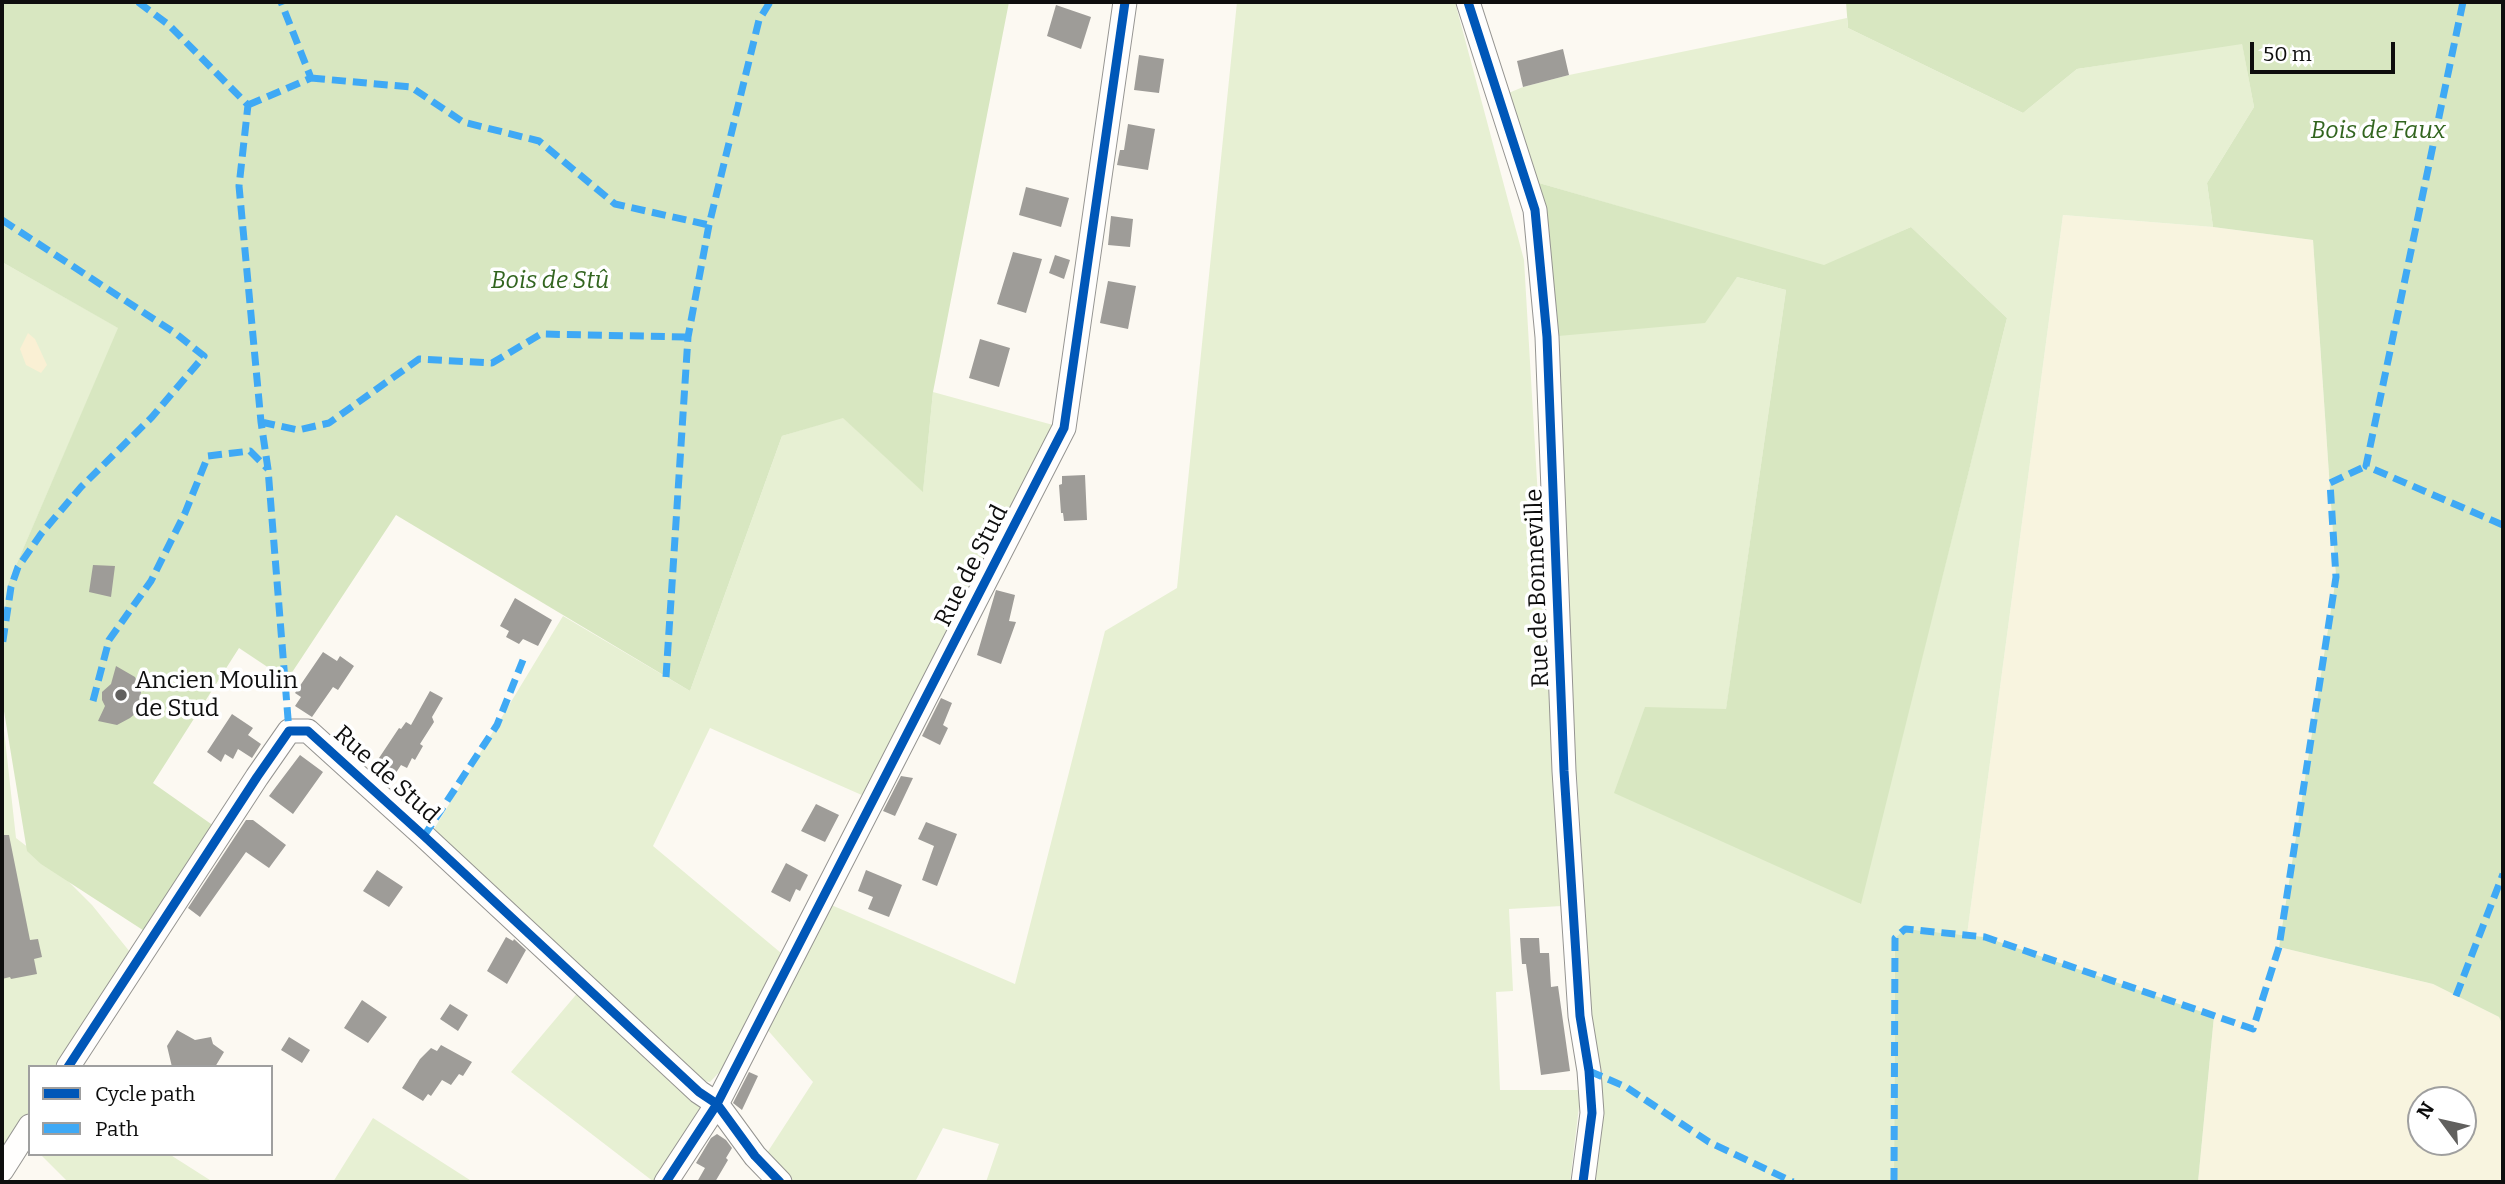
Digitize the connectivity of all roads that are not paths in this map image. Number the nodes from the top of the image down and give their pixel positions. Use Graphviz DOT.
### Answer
graph roads {
  1 [pos="1125,2"];
  2 [pos="1468,2"];
  3 [pos="69,1065"];
  4 [pos="717,1104"];
  5 [pos="28,1129"];
  6 [pos="2,1170"];
  7 [pos="666,1182"];
  8 [pos="780,1182"];
  9 [pos="1583,1182"];
  1 -- 4 [label="street, Rue de Stud"];
  2 -- 9 [label="street, Rue de Bonneville"];
  3 -- 4 [label="street, Rue de Stud"];
  4 -- 7 [label="street, Rue de Stud"];
  4 -- 8 [label="street, Rue de Stud"];
  5 -- 6 [label="street"];
}
